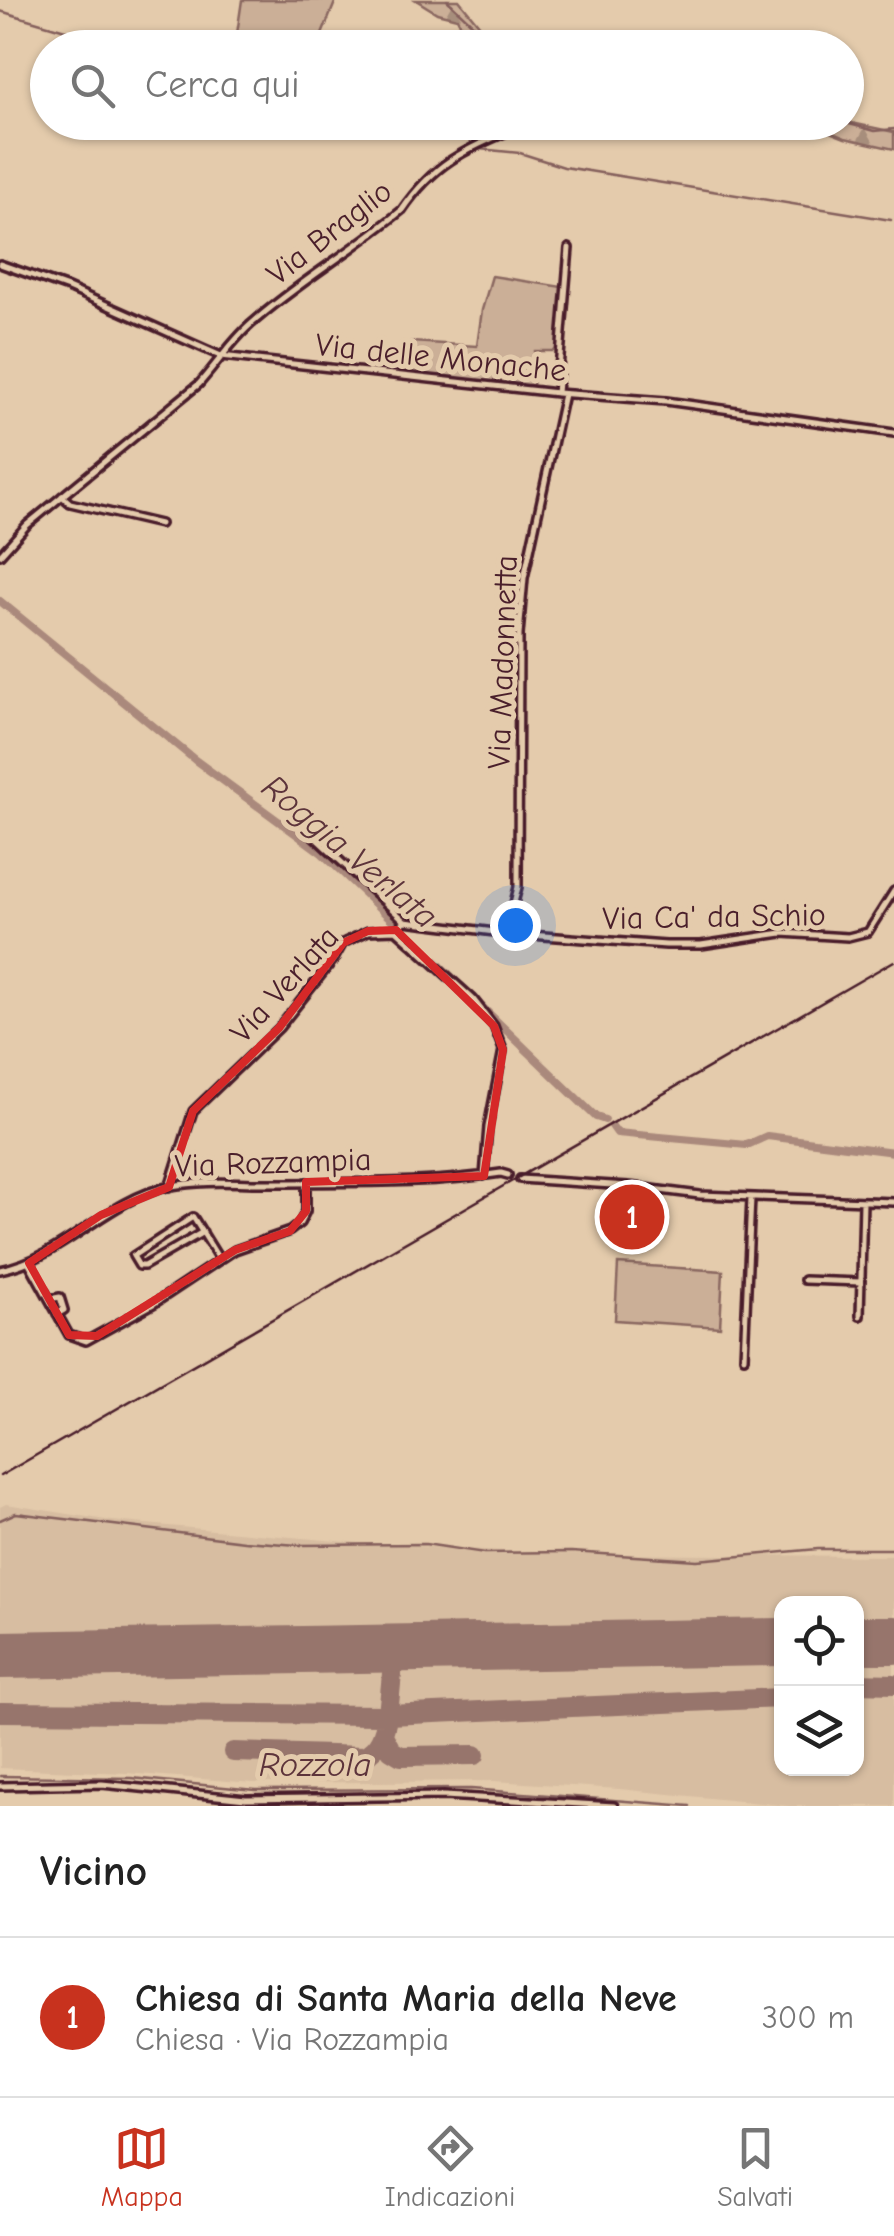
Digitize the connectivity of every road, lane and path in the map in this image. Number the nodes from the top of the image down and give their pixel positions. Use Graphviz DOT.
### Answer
graph roads {
  1 [pos="486,140"];
  2 [pos="569,248"];
  3 [pos="0,264"];
  4 [pos="220,356"];
  5 [pos="561,393"];
  6 [pos="894,433"];
  7 [pos="62,496"];
  8 [pos="160,524"];
  9 [pos="0,554"];
  10 [pos="307,830"];
  11 [pos="894,891"];
  12 [pos="400,926"];
  13 [pos="503,934"];
  14 [pos="508,1175"];
  15 [pos="484,1176"];
  16 [pos="520,1179"];
  17 [pos="306,1182"];
  18 [pos="170,1187"];
  19 [pos="751,1198"];
  20 [pos="863,1202"];
  21 [pos="894,1202"];
  22 [pos="203,1232"];
  23 [pos="219,1259"];
  24 [pos="29,1263"];
  25 [pos="0,1270"];
  26 [pos="804,1280"];
  27 [pos="861,1282"];
  28 [pos="860,1316"];
  29 [pos="744,1356"];
  30 [pos="0,1786"];
  31 [pos="614,1806"];
  1 -- 4 [label="street, Via Braglio"];
  2 -- 5 [label="street"];
  3 -- 4 [label="street, Via delle Monache"];
  4 -- 5 [label="street, Via delle Monache"];
  4 -- 7 [label="street, Via Braglio"];
  5 -- 6 [label="street, Via delle Monache"];
  5 -- 13 [label="street, Via Madonnetta"];
  7 -- 8 [label="street"];
  7 -- 9 [label="street, Via Braglio"];
  10 -- 12 [label="street"];
  11 -- 13 [label="street, Via Ca' da Schio"];
  12 -- 13 [label="street, Via Ca' da Schio"];
  12 -- 15 [label="street"];
  12 -- 18 [label="street, Via Verlata"];
  14 -- 15 [label="street, Via Rozzampia"];
  15 -- 17 [label="street, Via Rozzampia"];
  16 -- 19 [label="street"];
  17 -- 18 [label="street, Via Rozzampia"];
  17 -- 23 [label="street"];
  18 -- 24 [label="street, Via Rozzampia"];
  19 -- 20 [label="street"];
  19 -- 29 [label="street"];
  20 -- 21 [label="street"];
  20 -- 27 [label="street"];
  22 -- 22 [label="street"];
  22 -- 23 [label="street"];
  23 -- 24 [label="street"];
  24 -- 25 [label="street, Via Rozzampia"];
  26 -- 27 [label="street"];
  27 -- 28 [label="street"];
  30 -- 31 [label="street"];
}
